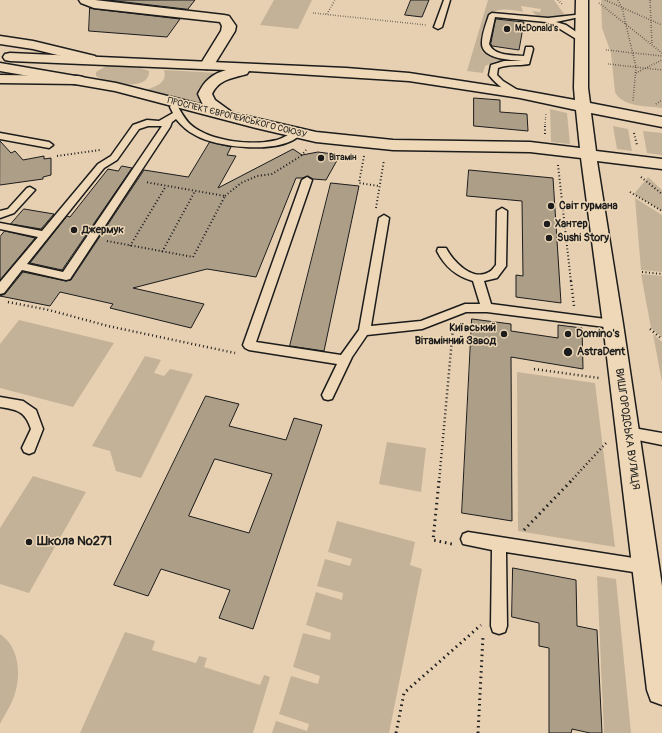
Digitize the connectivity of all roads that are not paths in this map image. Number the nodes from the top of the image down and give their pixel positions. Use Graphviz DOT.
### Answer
graph roads {
  1 [pos="86,0"];
  2 [pos="447,0"];
  3 [pos="582,0"];
  4 [pos="582,15"];
  5 [pos="544,21"];
  6 [pos="438,27"];
  7 [pos="581,38"];
  8 [pos="0,40"];
  9 [pos="529,49"];
  10 [pos="0,57"];
  11 [pos="527,59"];
  12 [pos="97,60"];
  13 [pos="146,62"];
  14 [pos="206,65"];
  15 [pos="0,67"];
  16 [pos="259,68"];
  17 [pos="0,79"];
  18 [pos="78,80"];
  19 [pos="94,82"];
  20 [pos="116,87"];
  21 [pos="520,94"];
  22 [pos="583,107"];
  23 [pos="175,108"];
  24 [pos="232,117"];
  25 [pos="168,121"];
  26 [pos="662,122"];
  27 [pos="0,136"];
  28 [pos="290,138"];
  29 [pos="49,145"];
  30 [pos="589,155"];
  31 [pos="662,164"];
  32 [pos="307,180"];
  33 [pos="30,190"];
  34 [pos="502,211"];
  35 [pos="0,215"];
  36 [pos="384,218"];
  37 [pos="0,226"];
  38 [pos="45,235"];
  39 [pos="442,251"];
  40 [pos="20,266"];
  41 [pos="478,279"];
  42 [pos="0,290"];
  43 [pos="487,308"];
  44 [pos="613,324"];
  45 [pos="364,331"];
  46 [pos="343,360"];
  47 [pos="328,395"];
  48 [pos="0,402"];
  49 [pos="619,437"];
  50 [pos="662,439"];
  51 [pos="29,448"];
  52 [pos="468,539"];
  53 [pos="504,545"];
  54 [pos="646,567"];
  55 [pos="499,626"];
  56 [pos="662,690"];
  1 -- 14 [label="main road"];
  2 -- 6 [label="lane"];
  3 -- 4 [label="main road, ВИШГОРОДСЬКА ВУЛИЦЯ"];
  4 -- 5 [label="lane"];
  4 -- 7 [label="main road, ВИШГОРОДСЬКА ВУЛИЦЯ"];
  5 -- 7 [label="lane"];
  5 -- 11 [label="lane"];
  7 -- 22 [label="main road, ВИШГОРОДСЬКА ВУЛИЦЯ"];
  8 -- 12 [label="main road"];
  9 -- 11 [label="lane"];
  10 -- 12 [label="main road"];
  11 -- 21 [label="lane"];
  12 -- 13 [label="main road"];
  12 -- 19 [label="main road"];
  13 -- 14 [label="main road"];
  13 -- 20 [label="main road"];
  14 -- 16 [label="main road"];
  15 -- 18 [label="main road, ПРОСПЕКТ ЄВРОПЕЙСЬКОГО СОЮЗУ"];
  16 -- 21 [label="main road"];
  16 -- 24 [label="main road"];
  17 -- 18 [label="main road, ПРОСПЕКТ ЄВРОПЕЙСЬКОГО СОЮЗУ"];
  18 -- 19 [label="main road, ПРОСПЕКТ ЄВРОПЕЙСЬКОГО СОЮЗУ"];
  19 -- 20 [label="main road, ПРОСПЕКТ ЄВРОПЕЙСЬКОГО СОЮЗУ"];
  20 -- 23 [label="main road, ПРОСПЕКТ ЄВРОПЕЙСЬКОГО СОЮЗУ"];
  21 -- 22 [label="main road"];
  22 -- 26 [label="main road"];
  22 -- 30 [label="main road, ВИШГОРОДСЬКА ВУЛИЦЯ"];
  23 -- 24 [label="main road, ПРОСПЕКТ ЄВРОПЕЙСЬКОГО СОЮЗУ"];
  23 -- 25 [label="lane"];
  23 -- 28 [label="lane"];
  24 -- 28 [label="main road, ПРОСПЕКТ ЄВРОПЕЙСЬКОГО СОЮЗУ"];
  25 -- 38 [label="lane"];
  25 -- 40 [label="lane"];
  27 -- 29 [label="lane"];
  28 -- 30 [label="main road, ПРОСПЕКТ ЄВРОПЕЙСЬКОГО СОЮЗУ"];
  30 -- 31 [label="main road, ПРОСПЕКТ ЄВРОПЕЙСЬКОГО СОЮЗУ"];
  30 -- 44 [label="main road, ВИШГОРОДСЬКА ВУЛИЦЯ"];
  32 -- 46 [label="lane"];
  33 -- 35 [label="lane"];
  34 -- 41 [label="lane"];
  36 -- 45 [label="lane"];
  37 -- 38 [label="lane"];
  38 -- 40 [label="lane"];
  39 -- 41 [label="lane"];
  40 -- 42 [label="lane"];
  41 -- 43 [label="lane"];
  43 -- 44 [label="lane"];
  43 -- 45 [label="lane"];
  44 -- 49 [label="main road, ВИШГОРОДСЬКА ВУЛИЦЯ"];
  45 -- 46 [label="lane"];
  46 -- 47 [label="lane"];
  48 -- 51 [label="lane"];
  49 -- 50 [label="lane"];
  49 -- 54 [label="main road, ВИШГОРОДСЬКА ВУЛИЦЯ"];
  52 -- 53 [label="lane"];
  53 -- 54 [label="lane"];
  53 -- 55 [label="lane"];
  54 -- 56 [label="main road, ВИШГОРОДСЬКА ВУЛИЦЯ"];
}
